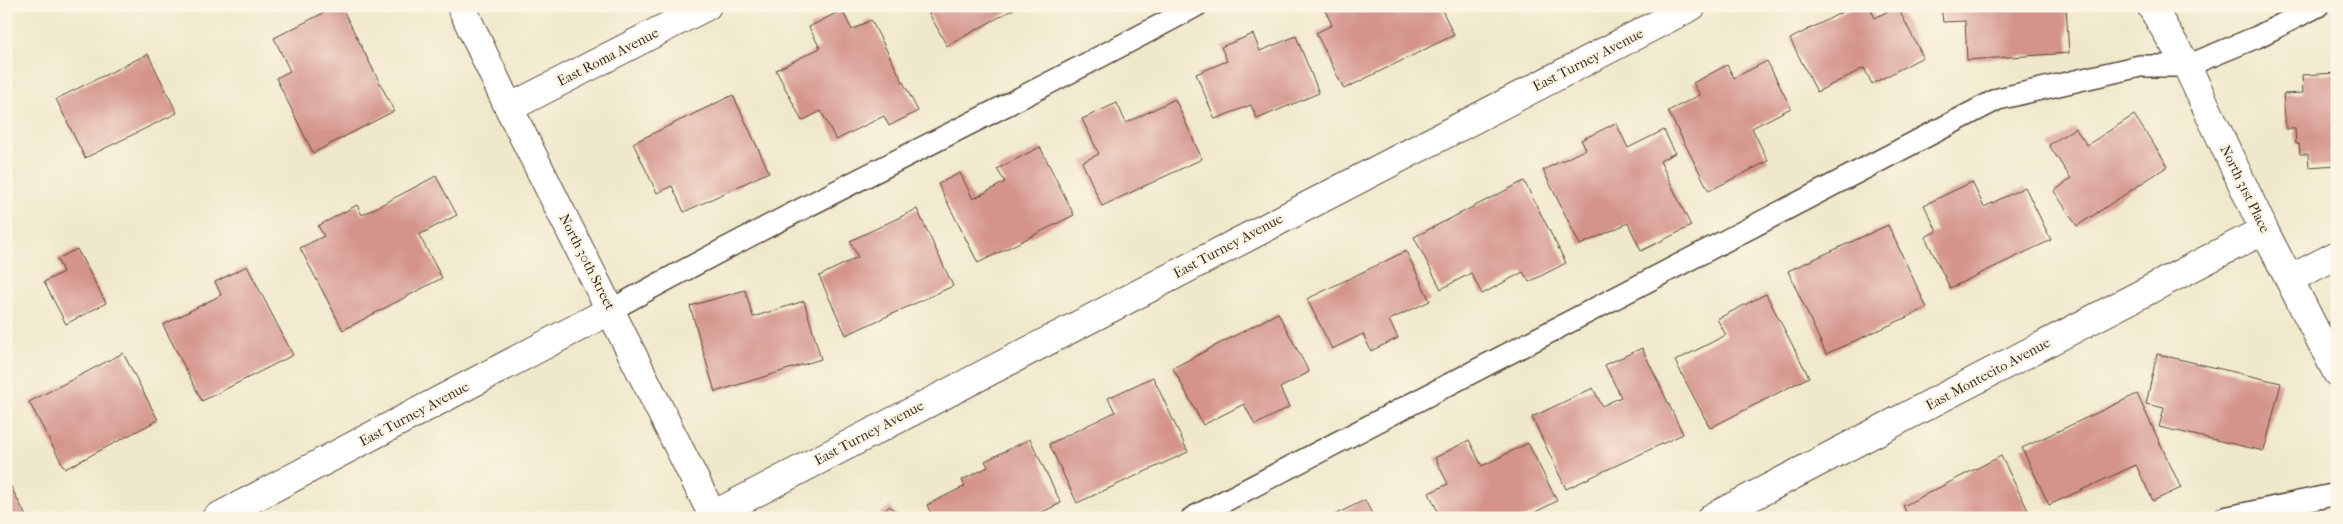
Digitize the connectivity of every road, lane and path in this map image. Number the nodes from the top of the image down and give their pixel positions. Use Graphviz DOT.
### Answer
graph roads {
  1 [pos="461,6"];
  2 [pos="707,6"];
  3 [pos="1196,6"];
  4 [pos="1692,6"];
  5 [pos="2151,6"];
  6 [pos="2318,6"];
  7 [pos="2187,66"];
  8 [pos="509,108"];
  9 [pos="2264,230"];
  10 [pos="2337,255"];
  11 [pos="2290,279"];
  12 [pos="611,310"];
  13 [pos="2337,373"];
  14 [pos="2337,494"];
  15 [pos="713,516"];
  16 [pos="216,518"];
  17 [pos="1192,518"];
  18 [pos="1711,518"];
  19 [pos="2224,518"];
  1 -- 8 [label="street, North 30th Street"];
  2 -- 8 [label="street, East Roma Avenue"];
  3 -- 12 [label="lane"];
  4 -- 15 [label="street, East Turney Avenue"];
  5 -- 7 [label="street, North 31st Place"];
  6 -- 7 [label="lane"];
  7 -- 9 [label="street, North 31st Place"];
  7 -- 17 [label="lane"];
  8 -- 12 [label="street, North 30th Street"];
  9 -- 11 [label="street, North 31st Place"];
  9 -- 18 [label="street, East Montecito Avenue"];
  10 -- 11 [label="street"];
  11 -- 13 [label="street, North 31st Place"];
  12 -- 15 [label="street, North 30th Street"];
  12 -- 16 [label="street, East Turney Avenue"];
  14 -- 19 [label="lane"];
}
